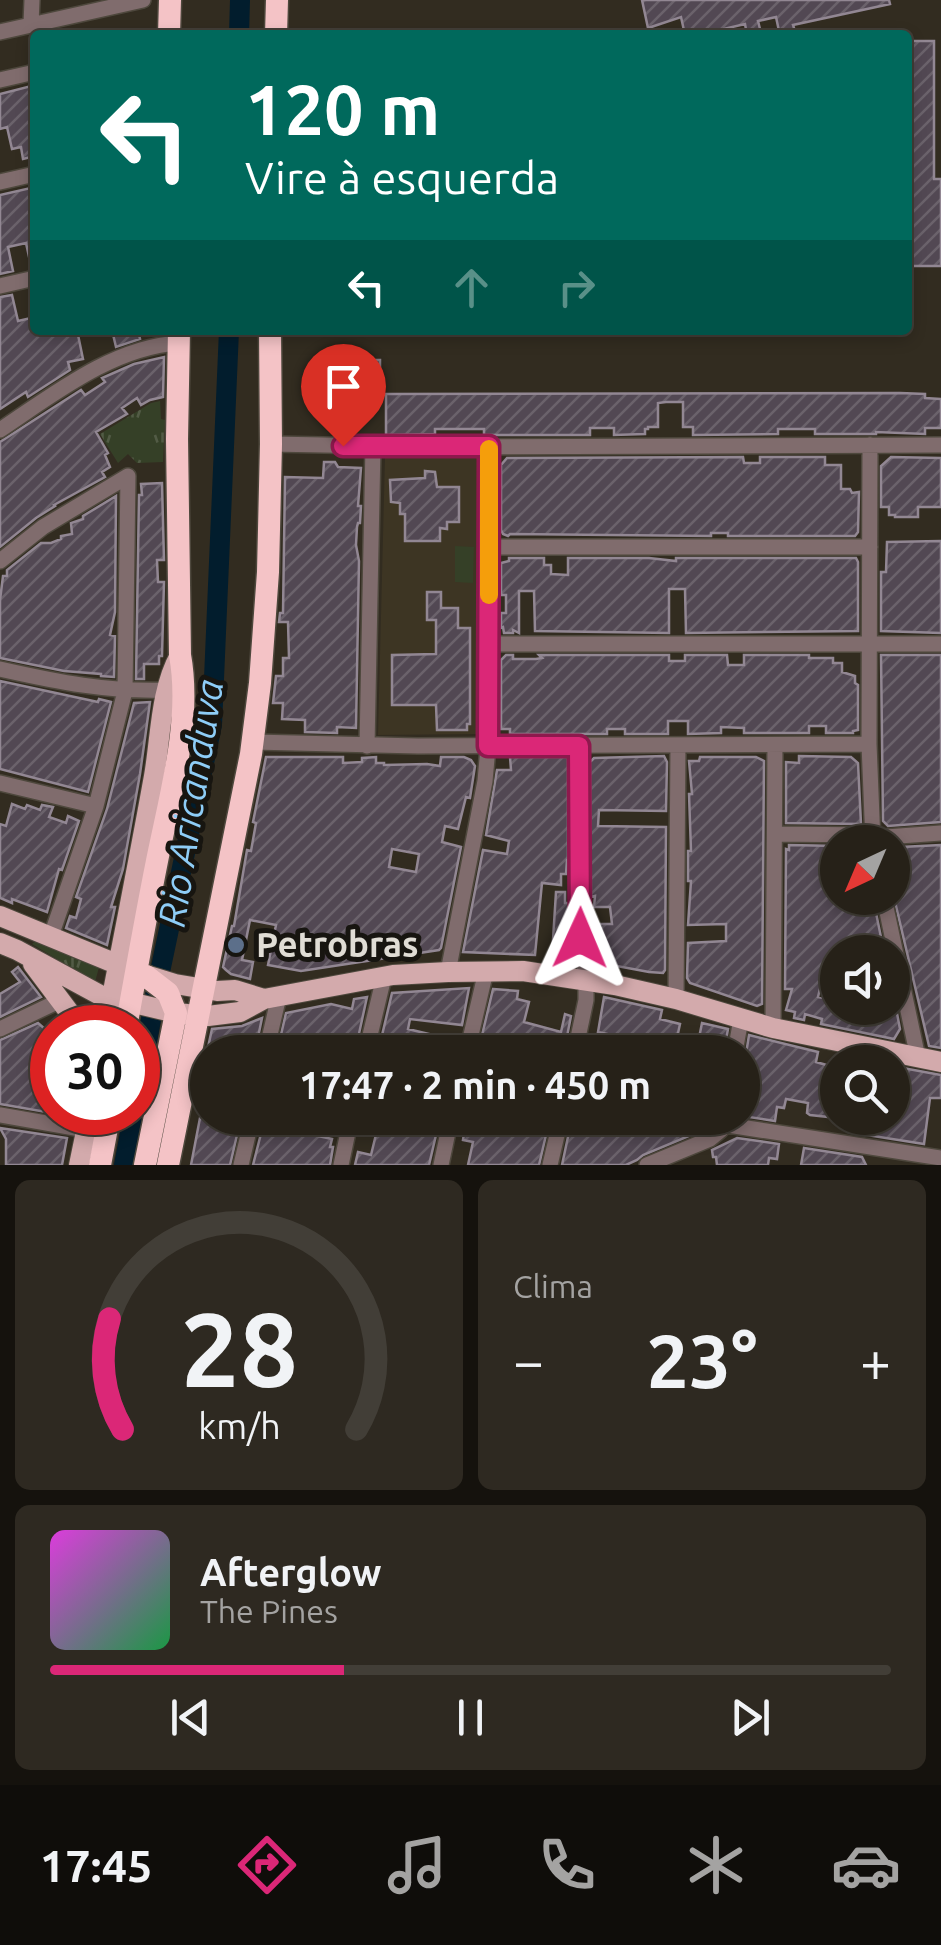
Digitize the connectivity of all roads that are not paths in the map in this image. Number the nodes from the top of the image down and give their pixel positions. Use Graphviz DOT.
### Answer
graph roads {
  1 [pos="32,0"];
  2 [pos="143,0"];
  3 [pos="170,0"];
  4 [pos="276,0"];
  5 [pos="126,2"];
  6 [pos="31,24"];
  7 [pos="169,30"];
  8 [pos="276,30"];
  9 [pos="0,32"];
  10 [pos="30,73"];
  11 [pos="0,80"];
  12 [pos="30,175"];
  13 [pos="0,182"];
  14 [pos="30,279"];
  15 [pos="0,286"];
  16 [pos="270,335"];
  17 [pos="179,336"];
  18 [pos="0,430"];
  19 [pos="271,444"];
  20 [pos="870,445"];
  21 [pos="941,445"];
  22 [pos="373,446"];
  23 [pos="489,446"];
  24 [pos="488,546"];
  25 [pos="870,548"];
  26 [pos="0,561"];
  27 [pos="490,644"];
  28 [pos="870,644"];
  29 [pos="941,644"];
  30 [pos="180,655"];
  31 [pos="0,669"];
  32 [pos="167,690"];
  33 [pos="125,691"];
  34 [pos="253,742"];
  35 [pos="869,744"];
  36 [pos="678,745"];
  37 [pos="775,745"];
  38 [pos="367,746"];
  39 [pos="488,746"];
  40 [pos="579,746"];
  41 [pos="0,784"];
  42 [pos="96,806"];
  43 [pos="872,825"];
  44 [pos="941,833"];
  45 [pos="775,834"];
  46 [pos="910,835"];
  47 [pos="820,836"];
  48 [pos="888,915"];
  49 [pos="0,916"];
  50 [pos="51,936"];
  51 [pos="11,952"];
  52 [pos="486,971"];
  53 [pos="448,972"];
  54 [pos="140,974"];
  55 [pos="384,977"];
  56 [pos="586,979"];
  57 [pos="204,990"];
  58 [pos="271,997"];
  59 [pos="61,1000"];
  60 [pos="676,1000"];
  61 [pos="64,1005"];
  62 [pos="118,1005"];
  63 [pos="128,1005"];
  64 [pos="177,1005"];
  65 [pos="160,1006"];
  66 [pos="741,1019"];
  67 [pos="773,1028"];
  68 [pos="0,1030"];
  69 [pos="268,1035"];
  70 [pos="370,1035"];
  71 [pos="470,1035"];
  72 [pos="578,1035"];
  73 [pos="738,1035"];
  74 [pos="918,1058"];
  75 [pos="941,1062"];
  76 [pos="0,1115"];
  77 [pos="30,1117"];
  78 [pos="760,1128"];
  79 [pos="86,1135"];
  80 [pos="106,1135"];
  81 [pos="248,1135"];
  82 [pos="348,1135"];
  83 [pos="448,1135"];
  84 [pos="557,1135"];
  85 [pos="715,1135"];
  86 [pos="870,1147"];
  87 [pos="941,1159"];
  88 [pos="80,1165"];
  89 [pos="100,1165"];
  90 [pos="144,1165"];
  91 [pos="168,1165"];
  92 [pos="241,1165"];
  93 [pos="341,1165"];
  94 [pos="441,1165"];
  95 [pos="550,1165"];
  96 [pos="647,1165"];
  97 [pos="874,1165"];
  98 [pos="924,1165"];
  1 -- 6 [label="street"];
  2 -- 5 [label="street"];
  3 -- 7 [label="highway"];
  4 -- 8 [label="highway"];
  5 -- 6 [label="street"];
  6 -- 9 [label="street"];
  10 -- 11 [label="street"];
  12 -- 13 [label="street"];
  14 -- 15 [label="street"];
  16 -- 19 [label="highway"];
  17 -- 18 [label="street"];
  17 -- 30 [label="highway"];
  19 -- 22 [label="street"];
  19 -- 34 [label="highway"];
  20 -- 21 [label="street"];
  20 -- 23 [label="street"];
  20 -- 25 [label="street"];
  22 -- 23 [label="street"];
  22 -- 38 [label="street"];
  23 -- 24 [label="street"];
  24 -- 25 [label="street"];
  24 -- 27 [label="street"];
  25 -- 28 [label="street"];
  26 -- 33 [label="street"];
  27 -- 28 [label="street"];
  27 -- 39 [label="street"];
  28 -- 29 [label="street"];
  28 -- 35 [label="street"];
  30 -- 32 [label="main road"];
  30 -- 54 [label="highway"];
  31 -- 33 [label="street"];
  32 -- 33 [label="street"];
  32 -- 54 [label="main road"];
  33 -- 42 [label="street"];
  34 -- 38 [label="street"];
  34 -- 57 [label="highway"];
  35 -- 37 [label="street"];
  35 -- 43 [label="street"];
  36 -- 37 [label="street"];
  36 -- 40 [label="street"];
  36 -- 60 [label="street"];
  37 -- 45 [label="street"];
  38 -- 39 [label="street"];
  39 -- 40 [label="street"];
  39 -- 53 [label="street"];
  40 -- 56 [label="street"];
  41 -- 42 [label="street"];
  42 -- 50 [label="street"];
  44 -- 46 [label="street"];
  45 -- 47 [label="street"];
  45 -- 67 [label="street"];
  48 -- 74 [label="street"];
  49 -- 50 [label="main road"];
  50 -- 54 [label="main road"];
  51 -- 59 [label="main road"];
  51 -- 62 [label="main road"];
  52 -- 53 [label="main road"];
  52 -- 56 [label="main road"];
  52 -- 71 [label="street"];
  53 -- 55 [label="main road"];
  54 -- 63 [label="highway"];
  54 -- 64 [label="highway"];
  55 -- 58 [label="main road"];
  55 -- 70 [label="street"];
  56 -- 60 [label="main road"];
  56 -- 72 [label="street"];
  57 -- 58 [label="main road"];
  57 -- 64 [label="highway"];
  58 -- 64 [label="main road"];
  58 -- 69 [label="street"];
  59 -- 61 [label="main road"];
  59 -- 68 [label="street"];
  60 -- 66 [label="main road"];
  64 -- 65 [label="main road"];
  64 -- 90 [label="highway"];
  64 -- 91 [label="highway"];
  66 -- 67 [label="main road"];
  66 -- 73 [label="street"];
  67 -- 74 [label="main road"];
  74 -- 75 [label="main road"];
  76 -- 77 [label="street"];
  78 -- 86 [label="street"];
  79 -- 88 [label="main road"];
  80 -- 89 [label="highway"];
  81 -- 92 [label="street"];
  82 -- 93 [label="street"];
  83 -- 94 [label="street"];
  84 -- 95 [label="street"];
  85 -- 96 [label="street"];
  86 -- 87 [label="street"];
  86 -- 97 [label="street"];
  87 -- 98 [label="street"];
}
